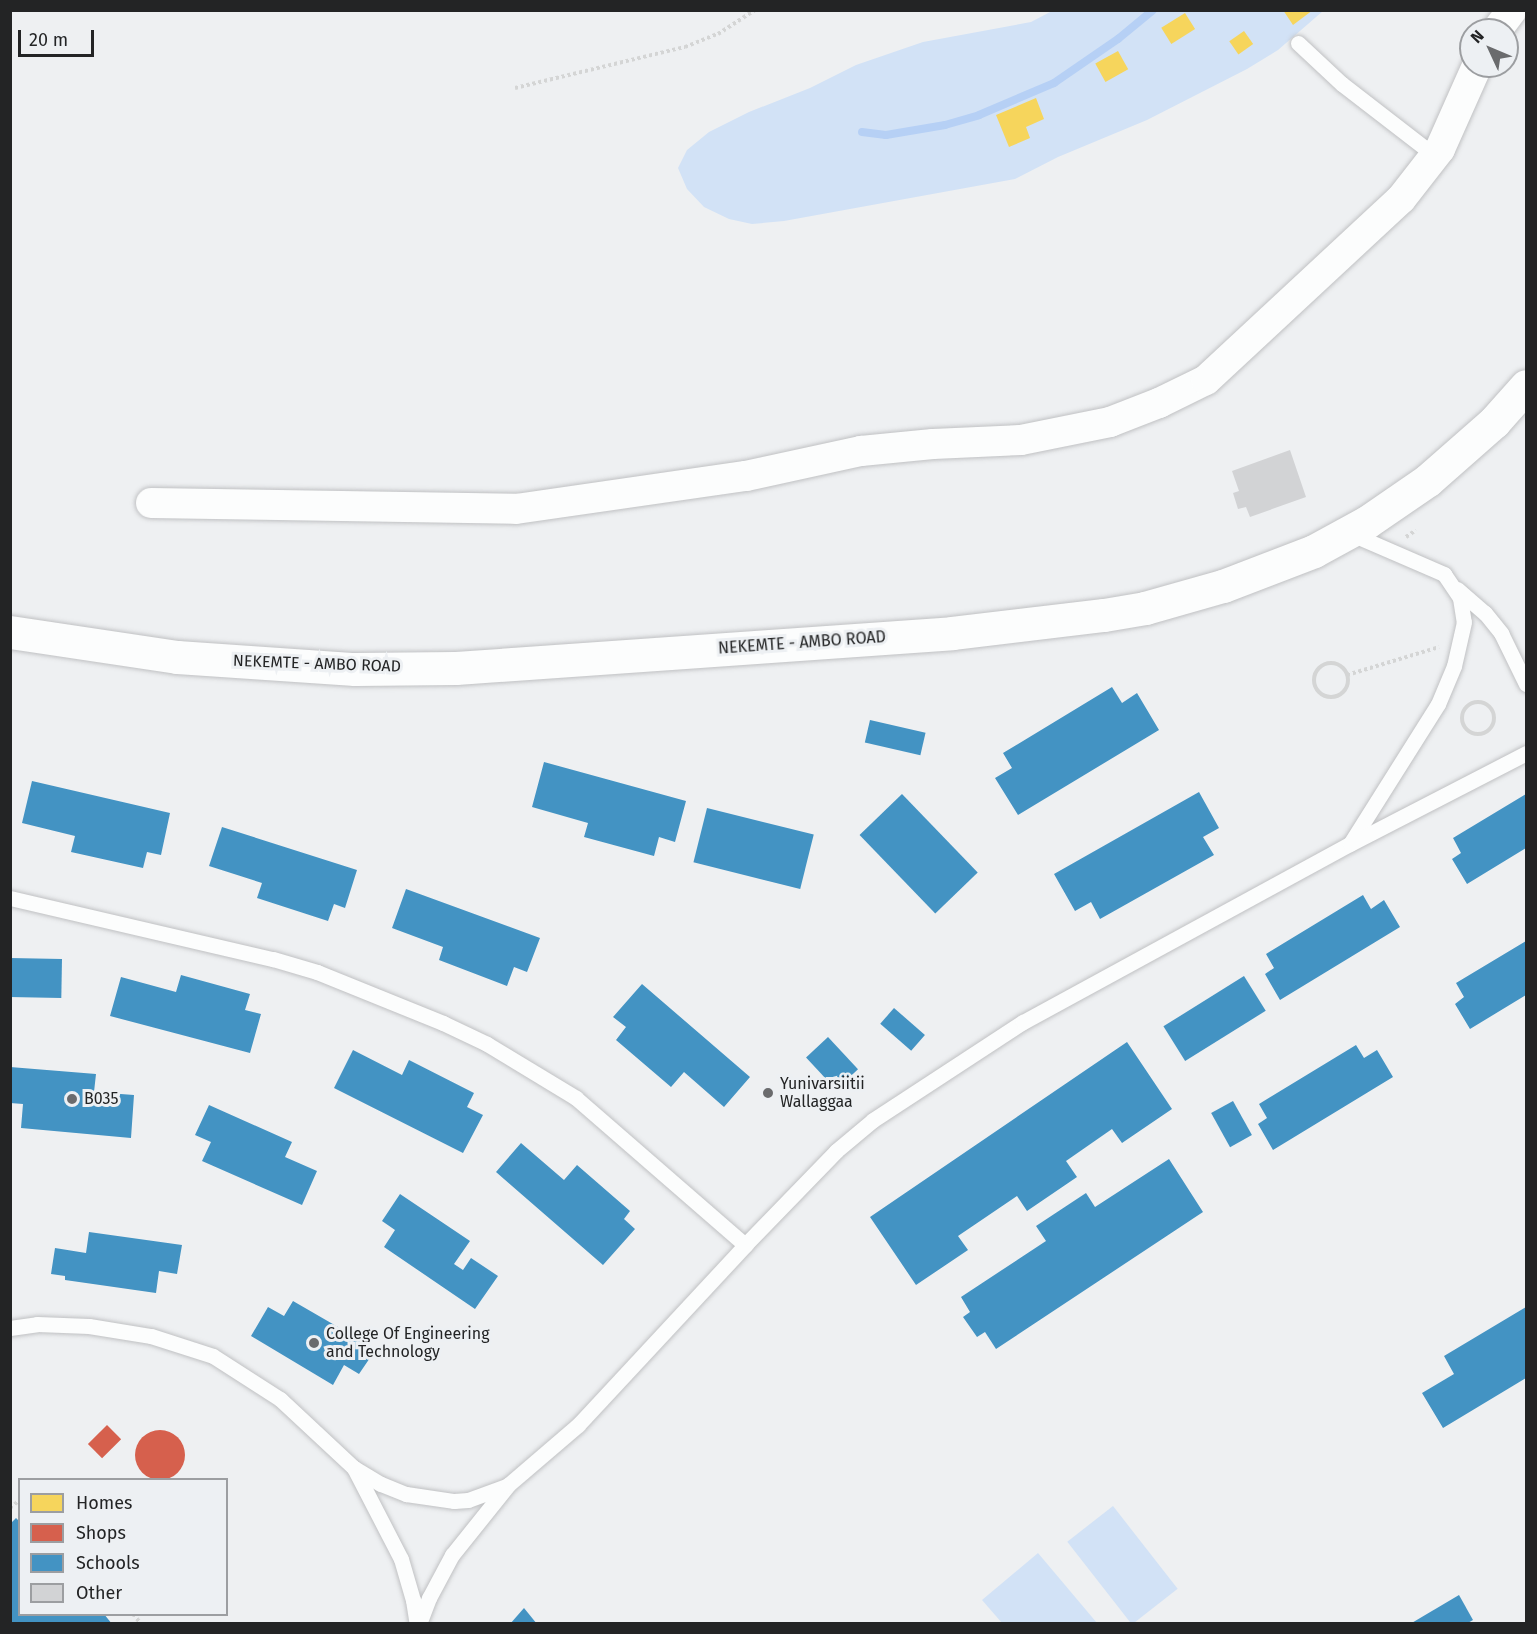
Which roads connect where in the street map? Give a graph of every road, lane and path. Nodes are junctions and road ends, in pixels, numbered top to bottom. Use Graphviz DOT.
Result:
graph roads {
  1 [pos="755,10"];
  2 [pos="1298,43"];
  3 [pos="1471,78"];
  4 [pos="515,88"];
  5 [pos="1435,156"];
  6 [pos="1527,386"];
  7 [pos="151,503"];
  8 [pos="1347,532"];
  9 [pos="1455,588"];
  10 [pos="10,632"];
  11 [pos="1460,641"];
  12 [pos="1347,675"];
  13 [pos="1527,684"];
  14 [pos="1494,719"];
  15 [pos="1527,753"];
  16 [pos="1350,844"];
  17 [pos="10,898"];
  18 [pos="745,1245"];
  19 [pos="10,1328"];
  20 [pos="354,1468"];
  21 [pos="508,1485"];
  22 [pos="418,1623"];
  1 -- 4 [label="path"];
  2 -- 5 [label="lane"];
  3 -- 5 [label="street"];
  5 -- 7 [label="street"];
  6 -- 8 [label="highway, NEKEMTE - AMBO ROAD"];
  8 -- 9 [label="lane"];
  8 -- 10 [label="highway, NEKEMTE - AMBO ROAD"];
  9 -- 11 [label="lane"];
  9 -- 13 [label="lane"];
  11 -- 12 [label="path"];
  11 -- 16 [label="lane"];
  12 -- 12 [label="path"];
  14 -- 14 [label="path"];
  15 -- 16 [label="lane"];
  16 -- 18 [label="lane"];
  17 -- 18 [label="lane"];
  18 -- 21 [label="lane"];
  19 -- 20 [label="lane"];
  20 -- 21 [label="lane"];
  20 -- 22 [label="lane"];
  21 -- 22 [label="lane"];
}
